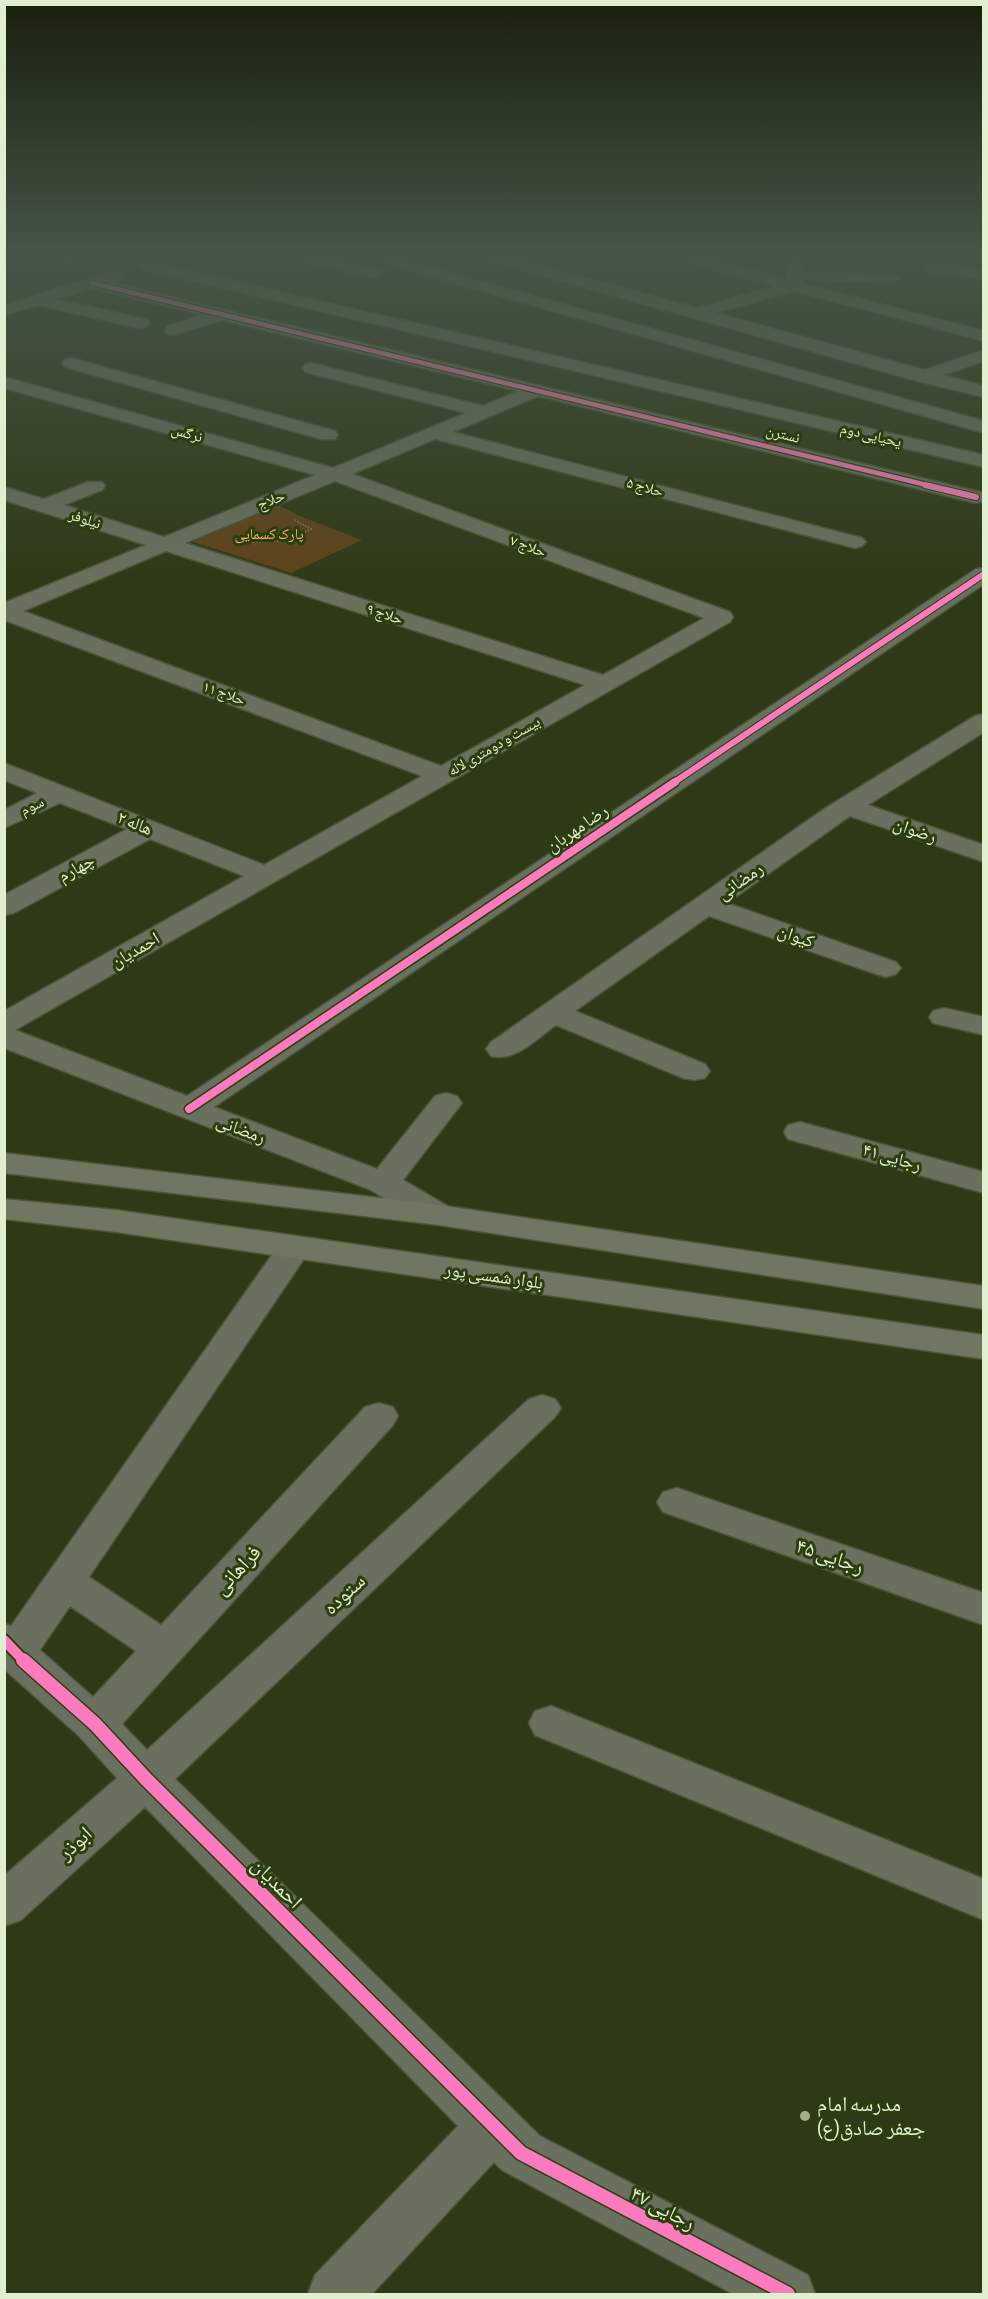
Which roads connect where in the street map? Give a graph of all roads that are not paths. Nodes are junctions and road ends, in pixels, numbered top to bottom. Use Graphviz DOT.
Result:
graph roads {
  1 [pos="421,362"];
  2 [pos="542,362"];
  3 [pos="558,362"];
  4 [pos="747,362"];
  5 [pos="876,362"];
  6 [pos="964,362"];
  7 [pos="71,363"];
  8 [pos="311,368"];
  9 [pos="926,376"];
  10 [pos="494,380"];
  11 [pos="4,382"];
  12 [pos="537,390"];
  13 [pos="984,392"];
  14 [pos="179,393"];
  15 [pos="871,397"];
  16 [pos="485,412"];
  17 [pos="122,415"];
  18 [pos="92,426"];
  19 [pos="984,428"];
  20 [pos="435,433"];
  21 [pos="328,435"];
  22 [pos="984,461"];
  23 [pos="334,474"];
  24 [pos="94,486"];
  25 [pos="4,493"];
  26 [pos="976,497"];
  27 [pos="45,506"];
  28 [pos="855,542"];
  29 [pos="165,544"];
  30 [pos="984,574"];
  31 [pos="4,611"];
  32 [pos="722,617"];
  33 [pos="605,683"];
  34 [pos="976,732"];
  35 [pos="4,771"];
  36 [pos="443,775"];
  37 [pos="59,793"];
  38 [pos="847,806"];
  39 [pos="4,820"];
  40 [pos="148,829"];
  41 [pos="984,854"];
  42 [pos="265,875"];
  43 [pos="706,905"];
  44 [pos="4,907"];
  45 [pos="886,968"];
  46 [pos="553,1013"];
  47 [pos="944,1017"];
  48 [pos="4,1024"];
  49 [pos="984,1026"];
  50 [pos="4,1037"];
  51 [pos="502,1049"];
  52 [pos="694,1071"];
  53 [pos="446,1103"];
  54 [pos="189,1108"];
  55 [pos="800,1132"];
  56 [pos="4,1163"];
  57 [pos="383,1183"];
  58 [pos="984,1183"];
  59 [pos="4,1209"];
  60 [pos="440,1215"];
  61 [pos="295,1247"];
  62 [pos="984,1298"];
  63 [pos="984,1347"];
  64 [pos="542,1408"];
  65 [pos="379,1416"];
  66 [pos="677,1502"];
  67 [pos="64,1581"];
  68 [pos="984,1609"];
  69 [pos="10,1647"];
  70 [pos="165,1649"];
  71 [pos="551,1723"];
  72 [pos="95,1724"];
  73 [pos="146,1779"];
  74 [pos="984,1900"];
  75 [pos="4,1906"];
  76 [pos="507,2139"];
  77 [pos="335,2295"];
  78 [pos="789,2295"];
  1 -- 10 [label="street, نسترن"];
  2 -- 10 [label="street"];
  3 -- 22 [label="street, یحیایی دوم"];
  4 -- 15 [label="street"];
  5 -- 9 [label="street"];
  6 -- 9 [label="street"];
  7 -- 14 [label="street"];
  8 -- 16 [label="street"];
  9 -- 13 [label="street"];
  9 -- 15 [label="street"];
  10 -- 12 [label="street, نسترن"];
  11 -- 17 [label="street, نرگس"];
  12 -- 16 [label="street, حلاج"];
  12 -- 26 [label="street, نسترن"];
  14 -- 17 [label="street"];
  14 -- 21 [label="street"];
  15 -- 19 [label="street"];
  16 -- 20 [label="street, حلاج"];
  17 -- 18 [label="street"];
  17 -- 23 [label="street, نرگس"];
  20 -- 23 [label="street, حلاج"];
  20 -- 28 [label="street, حلاج ۵"];
  23 -- 29 [label="street, حلاج"];
  23 -- 32 [label="street, حلاج ۷"];
  24 -- 27 [label="street"];
  25 -- 27 [label="street, نیلوفر"];
  27 -- 29 [label="street, نیلوفر"];
  29 -- 31 [label="street, حلاج"];
  29 -- 33 [label="street, حلاج ۹"];
  30 -- 54 [label="street, رضا مهربان"];
  31 -- 36 [label="street, حلاج ۱۱"];
  32 -- 33 [label="street, بیست و دومتری لاله"];
  33 -- 36 [label="street, بیست و دومتری لاله"];
  34 -- 38 [label="street, رمضانی"];
  35 -- 37 [label="street, هاله ۲"];
  36 -- 42 [label="street, بیست و دومتری لاله"];
  37 -- 39 [label="street, سوم"];
  37 -- 40 [label="street, هاله ۲"];
  38 -- 41 [label="street, رضوان"];
  38 -- 43 [label="street, رمضانی"];
  40 -- 42 [label="street, هاله ۲"];
  40 -- 44 [label="street, چهارم"];
  42 -- 48 [label="street, احمدیان"];
  43 -- 45 [label="street, کیوان"];
  43 -- 46 [label="street, رمضانی"];
  46 -- 51 [label="street, رمضانی"];
  46 -- 52 [label="street"];
  47 -- 49 [label="street"];
  50 -- 54 [label="street, رمضانی"];
  53 -- 57 [label="street"];
  54 -- 57 [label="street, رمضانی"];
  55 -- 58 [label="street, رجایی ۴۱"];
  56 -- 60 [label="main road"];
  57 -- 60 [label="street, رمضانی"];
  59 -- 61 [label="main road, بلوار شمسی پور"];
  60 -- 62 [label="main road"];
  61 -- 63 [label="main road, بلوار شمسی پور"];
  61 -- 67 [label="street"];
  64 -- 73 [label="street, ستوده"];
  65 -- 70 [label="street, فراهانی"];
  66 -- 68 [label="street, رجایی ۴۵"];
  67 -- 69 [label="street"];
  67 -- 70 [label="street"];
  69 -- 72 [label="street, احمدیان"];
  70 -- 72 [label="street, فراهانی"];
  71 -- 74 [label="street"];
  72 -- 73 [label="street, احمدیان"];
  73 -- 75 [label="street, ابوذر"];
  73 -- 76 [label="street, احمدیان"];
  76 -- 77 [label="street"];
  76 -- 78 [label="street, رجایی ۴۷"];
}
